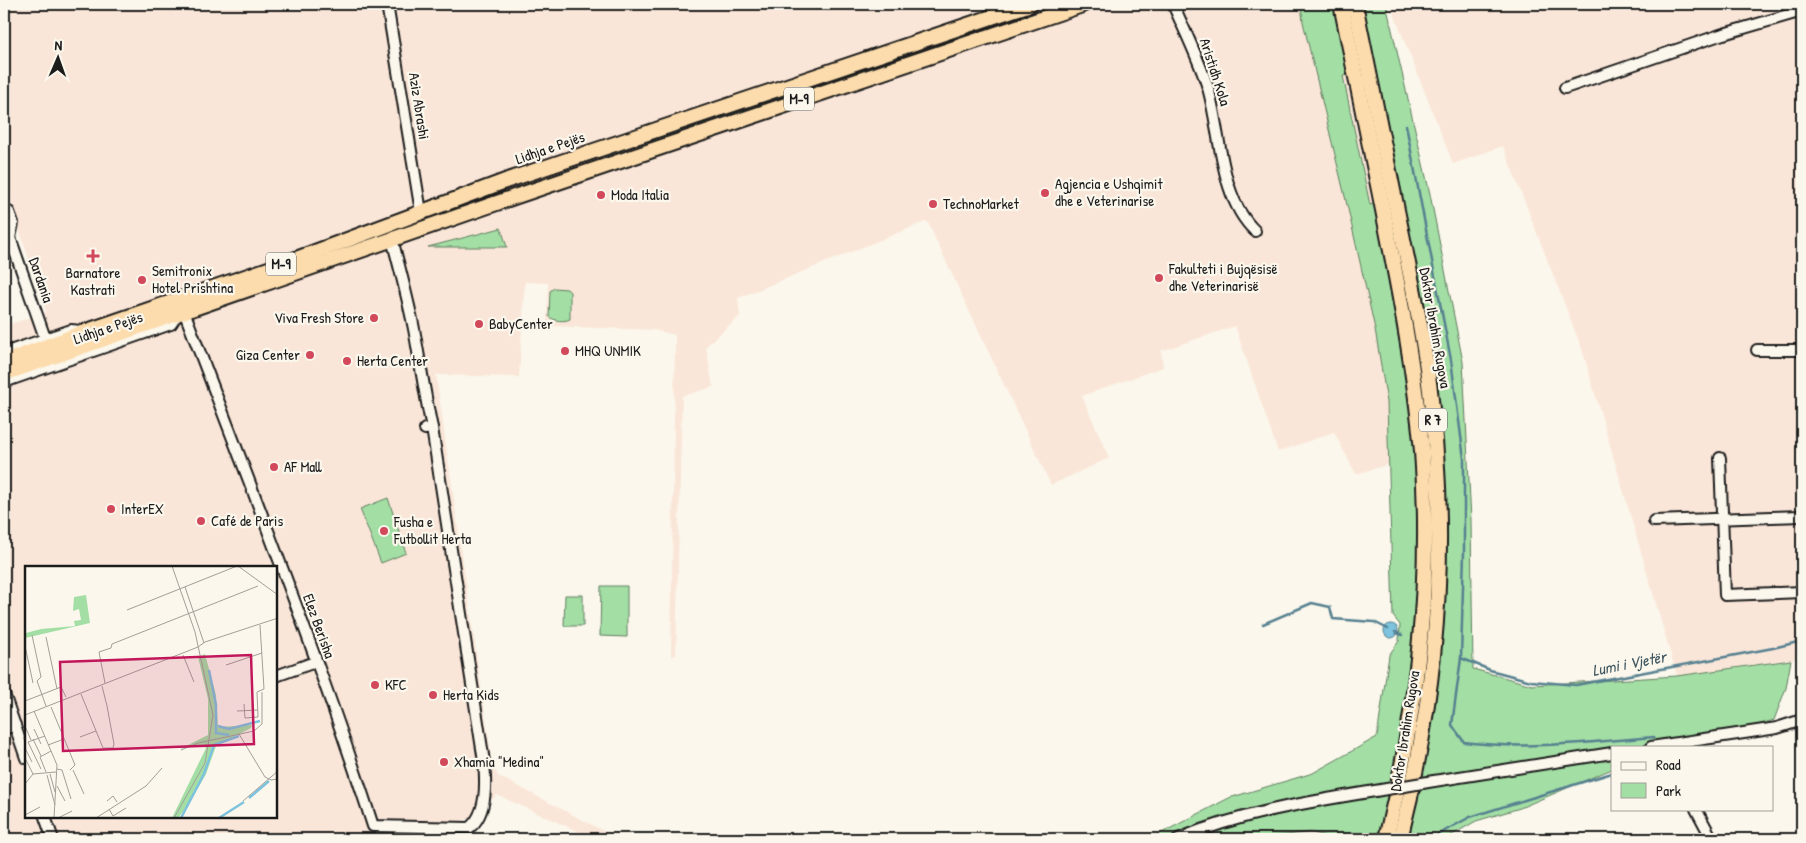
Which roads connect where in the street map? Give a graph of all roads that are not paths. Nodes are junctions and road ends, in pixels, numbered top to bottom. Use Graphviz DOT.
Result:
graph roads {
  1 [pos="387,4"];
  2 [pos="1030,4"];
  3 [pos="1085,4"];
  4 [pos="1173,4"];
  5 [pos="1341,4"];
  6 [pos="1355,4"];
  7 [pos="1802,11"];
  8 [pos="1565,88"];
  9 [pos="9,212"];
  10 [pos="421,212"];
  11 [pos="1255,231"];
  12 [pos="7,237"];
  13 [pos="392,239"];
  14 [pos="181,312"];
  15 [pos="51,343"];
  16 [pos="1758,350"];
  17 [pos="1802,350"];
  18 [pos="4,353"];
  19 [pos="4,362"];
  20 [pos="4,374"];
  21 [pos="4,382"];
  22 [pos="1720,458"];
  23 [pos="1802,516"];
  24 [pos="1722,518"];
  25 [pos="1654,521"];
  26 [pos="1802,592"];
  27 [pos="316,662"];
  28 [pos="278,675"];
  29 [pos="4,694"];
  30 [pos="1802,720"];
  31 [pos="15,724"];
  32 [pos="4,729"];
  33 [pos="1670,745"];
  34 [pos="1611,753"];
  35 [pos="25,755"];
  36 [pos="1697,810"];
  37 [pos="45,818"];
  38 [pos="53,839"];
  39 [pos="1178,839"];
  40 [pos="1386,839"];
  41 [pos="1400,839"];
  42 [pos="1712,839"];
  1 -- 10 [label="street, Aziz Abrashi"];
  2 -- 10 [label="highway, Lidhja e Pejës / M-9"];
  3 -- 13 [label="highway, Lidhja e Pejës / M-9"];
  4 -- 11 [label="street, Aristidh Kola"];
  5 -- 40 [label="highway, Doktor Ibrahim Rugova / R 7"];
  6 -- 41 [label="highway, Doktor Ibrahim Rugova / R 7"];
  7 -- 8 [label="street"];
  9 -- 12 [label="street, Dardania"];
  10 -- 15 [label="highway, Lidhja e Pejës / M-9"];
  12 -- 15 [label="street, Dardania"];
  13 -- 14 [label="highway, Lidhja e Pejës / M-9"];
  13 -- 27 [label="street, Elez Berisha"];
  14 -- 15 [label="highway, Lidhja e Pejës / M-9"];
  14 -- 21 [label="street, Lidhja e Pejës"];
  14 -- 27 [label="street, Elez Berisha"];
  15 -- 18 [label="street"];
  15 -- 19 [label="highway, M-9"];
  15 -- 20 [label="highway, M-9"];
  16 -- 17 [label="street"];
  22 -- 24 [label="street"];
  23 -- 24 [label="street"];
  24 -- 25 [label="street"];
  24 -- 26 [label="street"];
  27 -- 28 [label="street"];
  29 -- 31 [label="street"];
  30 -- 33 [label="street"];
  31 -- 32 [label="street"];
  31 -- 35 [label="street"];
  34 -- 39 [label="street, bridge"];
  36 -- 42 [label="street"];
  37 -- 38 [label="street"];
}
